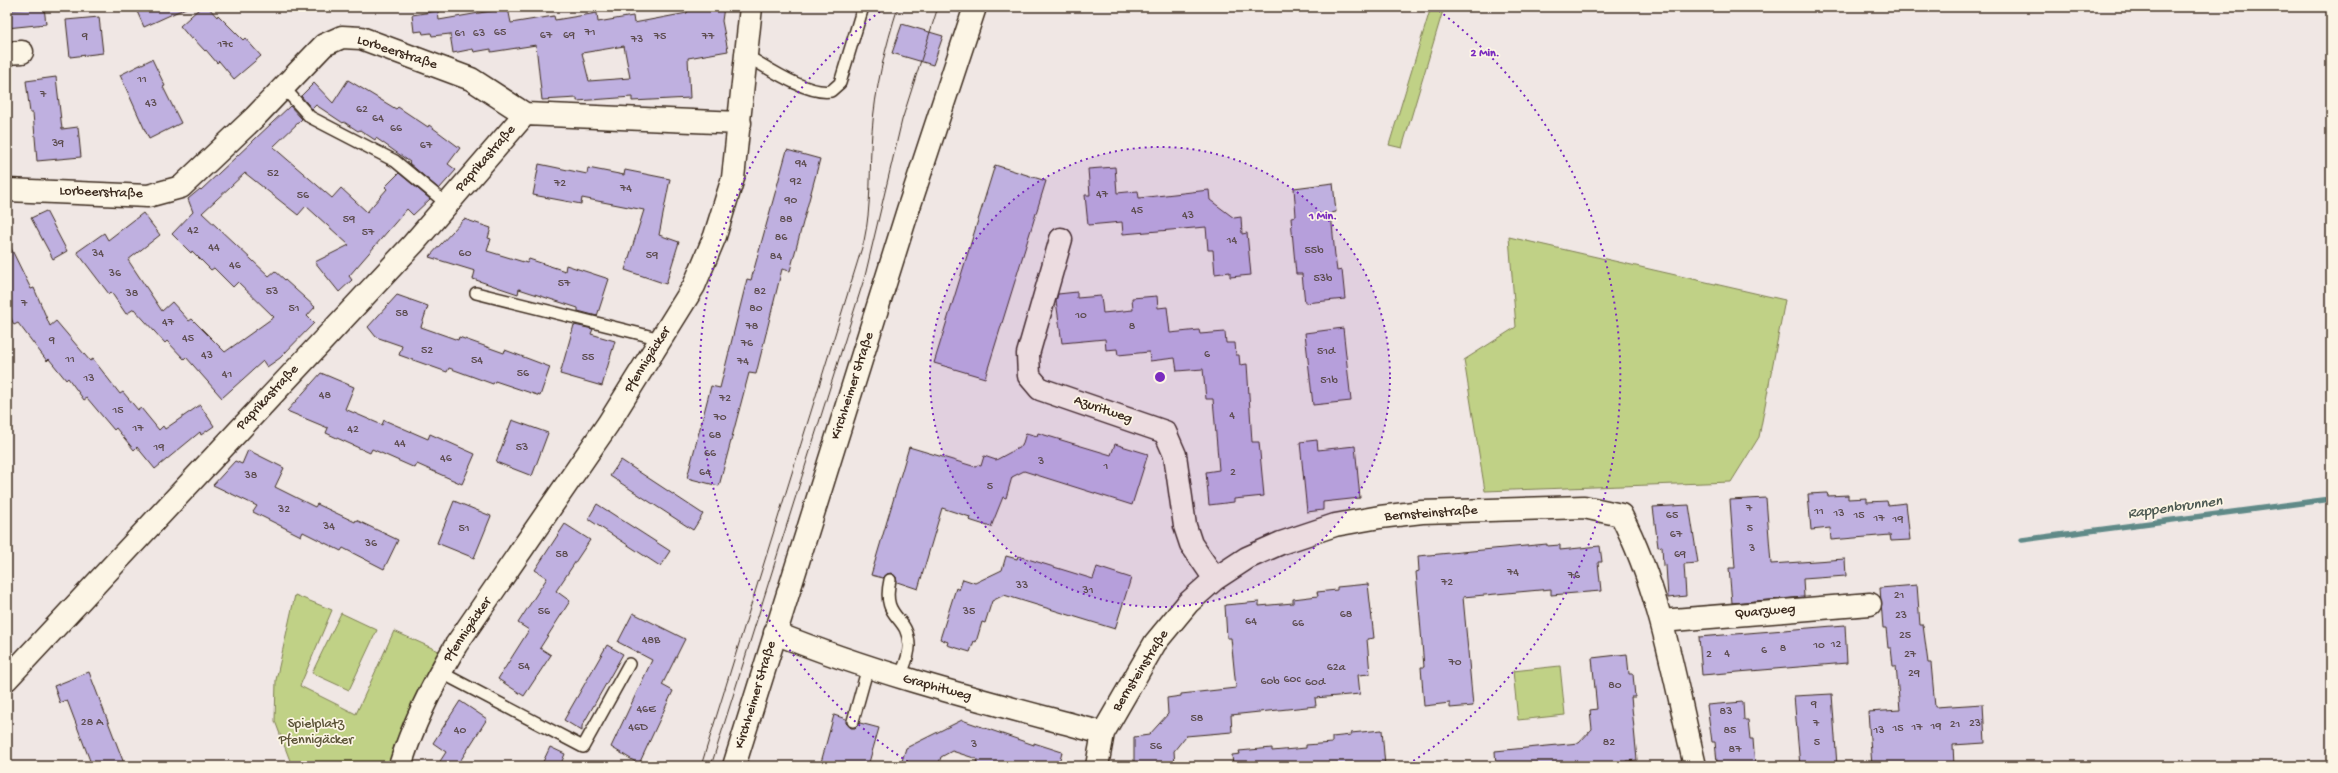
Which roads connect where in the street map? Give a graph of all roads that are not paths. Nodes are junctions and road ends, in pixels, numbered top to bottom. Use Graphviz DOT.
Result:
graph roads {
  1 [pos="751,7"];
  2 [pos="863,7"];
  3 [pos="975,7"];
  4 [pos="746,56"];
  5 [pos="284,88"];
  6 [pos="525,114"];
  7 [pos="740,123"];
  8 [pos="7,190"];
  9 [pos="448,204"];
  10 [pos="1061,240"];
  11 [pos="476,293"];
  12 [pos="661,339"];
  13 [pos="1215,579"];
  14 [pos="890,580"];
  15 [pos="1870,604"];
  16 [pos="1661,621"];
  17 [pos="775,633"];
  18 [pos="629,664"];
  19 [pos="868,667"];
  20 [pos="440,672"];
  21 [pos="900,678"];
  22 [pos="7,679"];
  23 [pos="853,721"];
  24 [pos="1103,733"];
  25 [pos="400,766"];
  26 [pos="734,766"];
  27 [pos="1097,766"];
  28 [pos="1695,766"];
  1 -- 4 [label="street, Pfennigäcker"];
  2 -- 4 [label="lane"];
  3 -- 17 [label="street, Kirchheimer Straße"];
  4 -- 7 [label="street, Pfennigäcker"];
  5 -- 6 [label="street, Lorbeerstraße"];
  5 -- 8 [label="street, Lorbeerstraße"];
  5 -- 9 [label="lane"];
  6 -- 7 [label="street"];
  6 -- 9 [label="street, Paprikastraße"];
  7 -- 12 [label="street, Pfennigäcker"];
  9 -- 22 [label="street, Paprikastraße"];
  10 -- 13 [label="street, Azuritweg"];
  11 -- 12 [label="lane"];
  12 -- 20 [label="street, Pfennigäcker"];
  13 -- 16 [label="street, Bernsteinstraße"];
  13 -- 24 [label="street, Bernsteinstraße"];
  14 -- 21 [label="lane"];
  15 -- 16 [label="street, Quarzweg"];
  16 -- 28 [label="street, Bernsteinstraße"];
  17 -- 19 [label="street, Graphitweg"];
  17 -- 26 [label="street, Kirchheimer Straße"];
  18 -- 20 [label="lane, Pfennigäcker"];
  19 -- 21 [label="street, Graphitweg"];
  19 -- 23 [label="lane"];
  20 -- 25 [label="street, Pfennigäcker"];
  21 -- 24 [label="street, Graphitweg"];
  24 -- 27 [label="street, Bernsteinstraße"];
}
